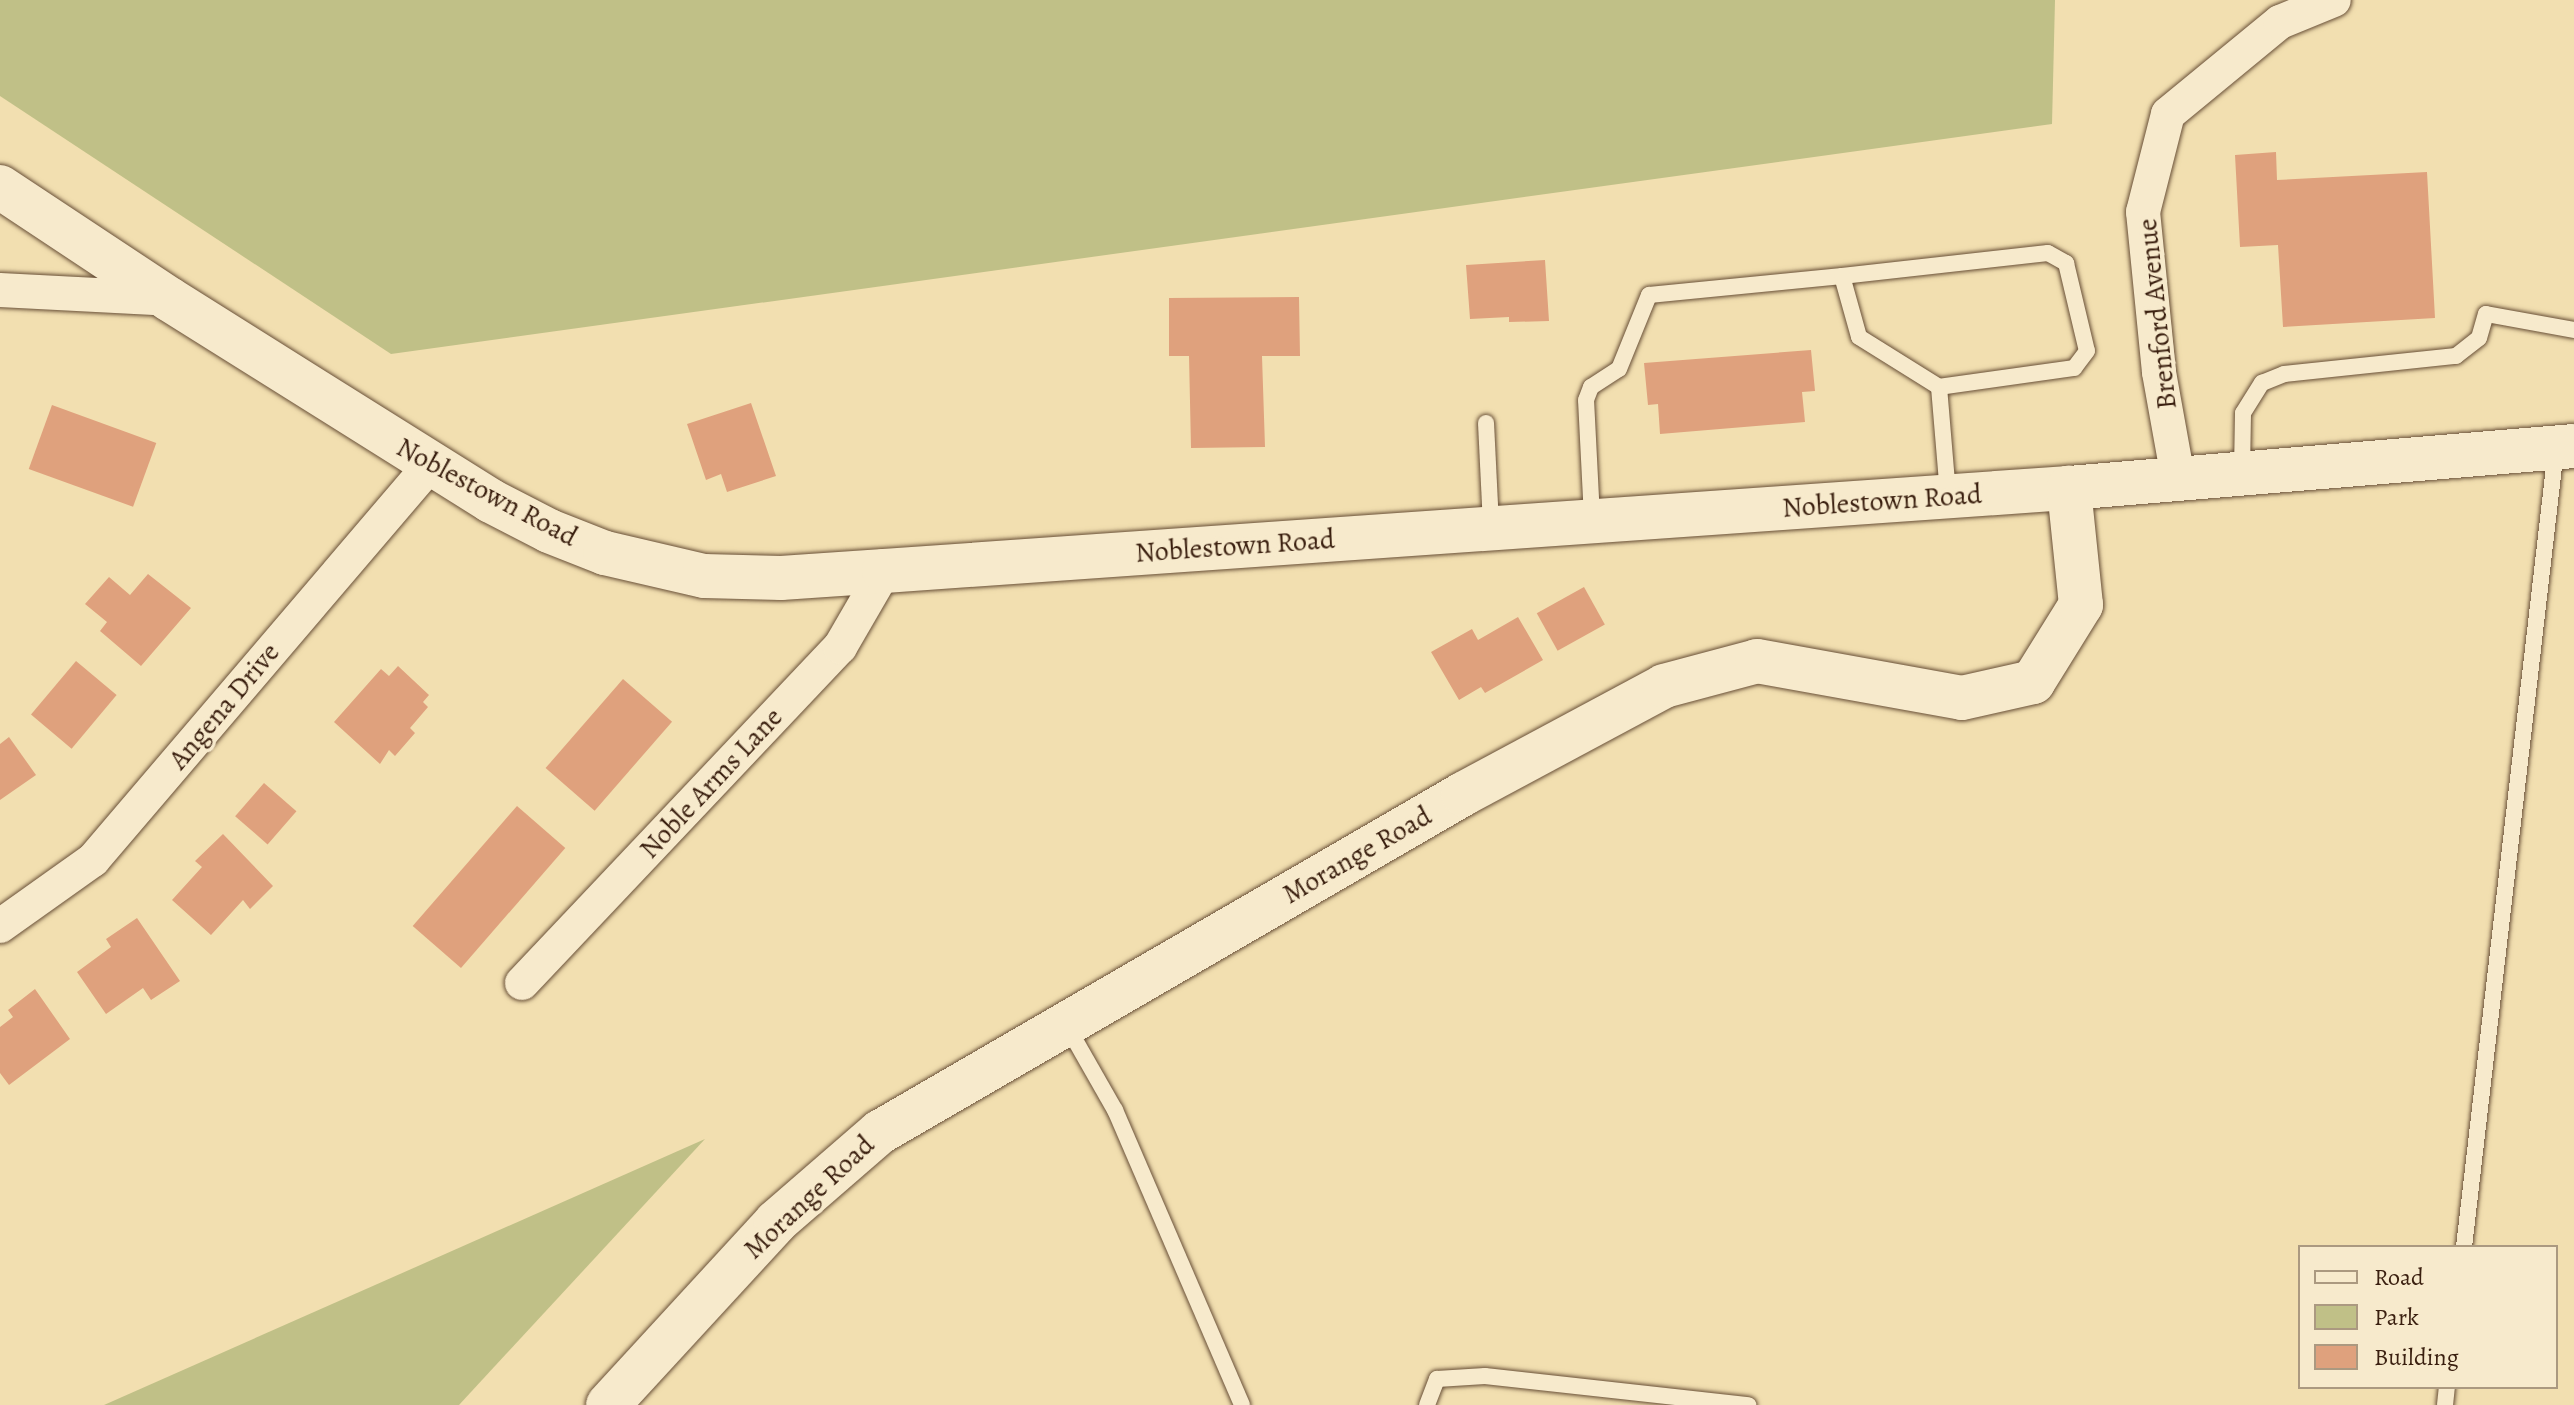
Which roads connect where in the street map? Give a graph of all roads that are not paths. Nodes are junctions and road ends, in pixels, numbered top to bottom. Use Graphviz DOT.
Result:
graph roads {
  1 [pos="2334,0"];
  2 [pos="0,187"];
  3 [pos="1842,276"];
  4 [pos="0,290"];
  5 [pos="169,299"];
  6 [pos="2574,330"];
  7 [pos="1939,387"];
  8 [pos="1486,423"];
  9 [pos="2565,447"];
  10 [pos="430,465"];
  11 [pos="2242,473"];
  12 [pos="2178,478"];
  13 [pos="2069,488"];
  14 [pos="1948,496"];
  15 [pos="1592,521"];
  16 [pos="1491,528"];
  17 [pos="884,571"];
  18 [pos="0,926"];
  19 [pos="522,983"];
  20 [pos="1066,1024"];
  21 [pos="2464,1245"];
  22 [pos="608,1405"];
  23 [pos="1242,1405"];
  24 [pos="1427,1405"];
  25 [pos="1748,1405"];
  1 -- 12 [label="street, Brenford Avenue"];
  2 -- 5 [label="main road, Noblestown Road"];
  3 -- 7 [label="lane"];
  3 -- 7 [label="lane"];
  3 -- 15 [label="lane"];
  4 -- 5 [label="street"];
  5 -- 10 [label="main road, Noblestown Road"];
  6 -- 11 [label="lane"];
  7 -- 14 [label="lane"];
  8 -- 16 [label="lane"];
  9 -- 11 [label="main road, Noblestown Road"];
  9 -- 21 [label="lane"];
  10 -- 17 [label="main road, Noblestown Road"];
  10 -- 18 [label="street, Angena Drive"];
  11 -- 12 [label="main road, Noblestown Road"];
  12 -- 13 [label="main road, Noblestown Road"];
  13 -- 14 [label="main road, Noblestown Road"];
  13 -- 20 [label="main road, Morange Road"];
  14 -- 15 [label="main road, Noblestown Road"];
  15 -- 16 [label="main road, Noblestown Road"];
  16 -- 17 [label="main road, Noblestown Road"];
  17 -- 19 [label="street, Noble Arms Lane"];
  20 -- 22 [label="main road, Morange Road"];
  20 -- 23 [label="lane"];
  24 -- 25 [label="lane"];
}
